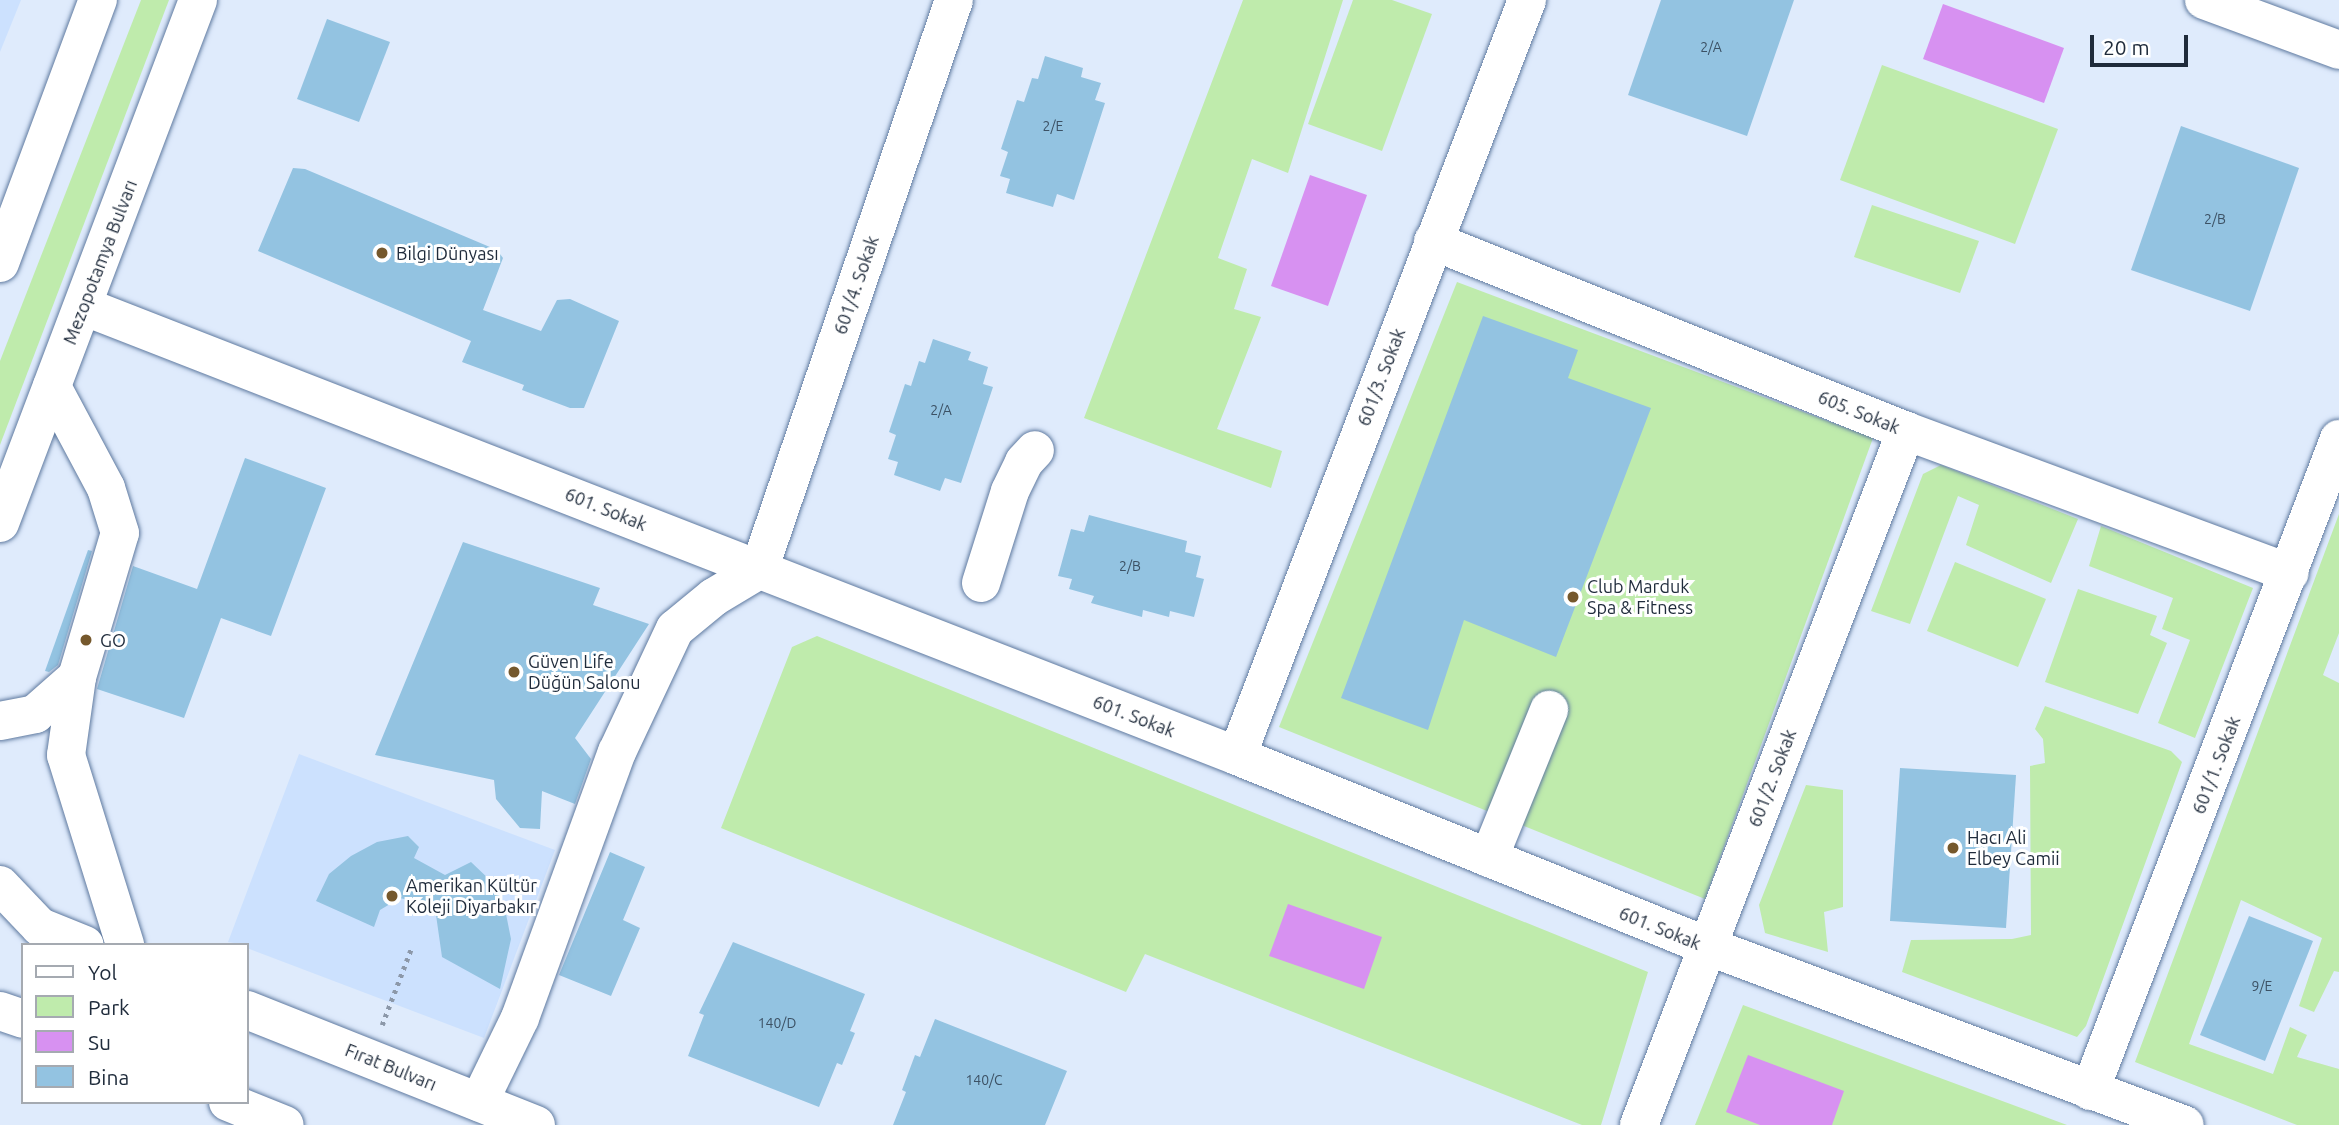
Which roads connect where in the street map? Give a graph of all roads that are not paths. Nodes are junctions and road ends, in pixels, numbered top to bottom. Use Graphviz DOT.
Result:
graph roads {
  1 [pos="98,0"];
  2 [pos="198,0"];
  3 [pos="954,0"];
  4 [pos="1527,0"];
  5 [pos="2204,0"];
  6 [pos="2339,50"];
  7 [pos="1433,241"];
  8 [pos="0,263"];
  9 [pos="83,306"];
  10 [pos="52,387"];
  11 [pos="1906,431"];
  12 [pos="2339,439"];
  13 [pos="1035,450"];
  14 [pos="0,523"];
  15 [pos="759,570"];
  16 [pos="2290,573"];
  17 [pos="981,583"];
  18 [pos="77,677"];
  19 [pos="1549,710"];
  20 [pos="0,720"];
  21 [pos="1237,756"];
  22 [pos="1489,858"];
  23 [pos="0,885"];
  24 [pos="80,943"];
  25 [pos="124,943"];
  26 [pos="1707,946"];
  27 [pos="248,1010"];
  28 [pos="0,1012"];
  29 [pos="21,1018"];
  30 [pos="2090,1091"];
  31 [pos="479,1102"];
  32 [pos="233,1104"];
  33 [pos="285,1125"];
  34 [pos="536,1125"];
  35 [pos="1639,1125"];
  36 [pos="2185,1125"];
  1 -- 8 [label="street"];
  2 -- 9 [label="street, Mezopotamya Bulvarı"];
  3 -- 15 [label="street, 601/4. Sokak"];
  4 -- 7 [label="street, 601/3. Sokak"];
  5 -- 6 [label="street"];
  7 -- 11 [label="street, 605. Sokak"];
  7 -- 21 [label="street, 601/3. Sokak"];
  9 -- 10 [label="street, Mezopotamya Bulvarı"];
  9 -- 15 [label="street, 601. Sokak"];
  10 -- 14 [label="street, Mezopotamya Bulvarı"];
  10 -- 18 [label="street"];
  11 -- 16 [label="street, 605. Sokak"];
  11 -- 26 [label="street, 601/2. Sokak"];
  12 -- 16 [label="street, 601/1. Sokak"];
  13 -- 17 [label="street"];
  15 -- 21 [label="street, 601. Sokak"];
  15 -- 31 [label="street"];
  16 -- 30 [label="street, 601/1. Sokak"];
  18 -- 20 [label="street"];
  18 -- 25 [label="street"];
  19 -- 22 [label="street"];
  21 -- 22 [label="street, 601. Sokak"];
  22 -- 26 [label="street, 601. Sokak"];
  23 -- 24 [label="street"];
  26 -- 30 [label="street, 601. Sokak"];
  26 -- 35 [label="street, 601/2. Sokak"];
  27 -- 31 [label="street, Fırat Bulvarı"];
  28 -- 29 [label="street"];
  30 -- 36 [label="street, 601. Sokak"];
  31 -- 34 [label="street, Fırat Bulvarı"];
  32 -- 33 [label="street"];
}
